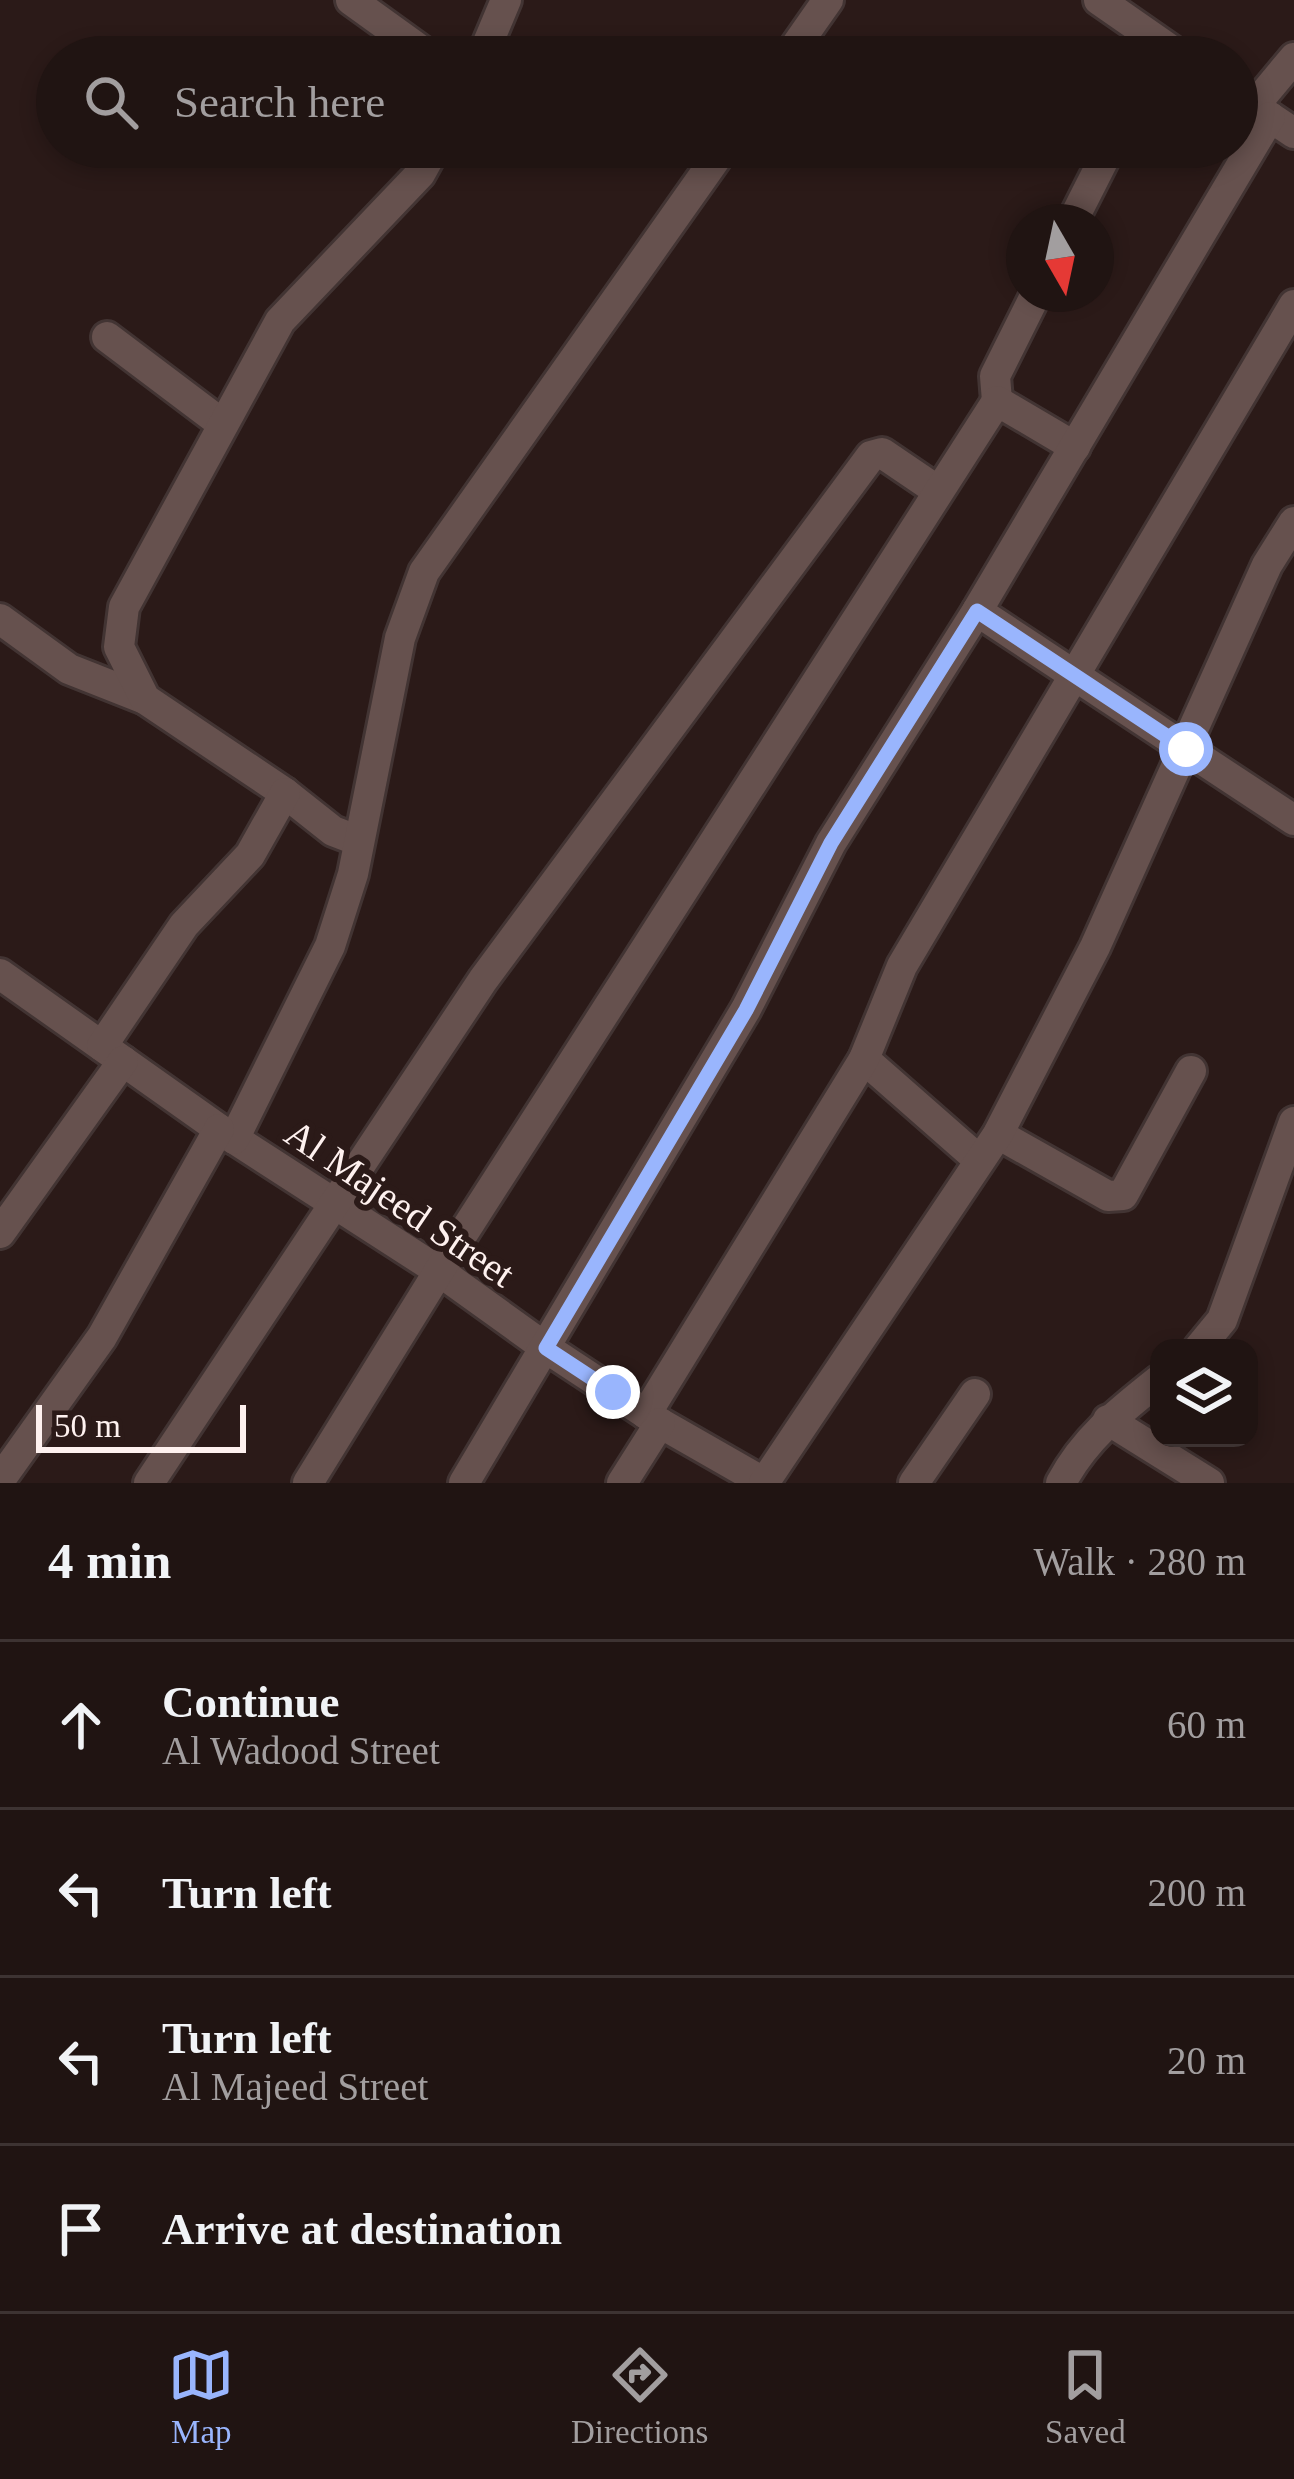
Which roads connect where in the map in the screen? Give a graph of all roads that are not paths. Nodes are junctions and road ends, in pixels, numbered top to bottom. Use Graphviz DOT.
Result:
graph roads {
  1 [pos="351,0"];
  2 [pos="506,0"];
  3 [pos="828,0"];
  4 [pos="1111,4"];
  5 [pos="401,36"];
  6 [pos="491,36"];
  7 [pos="803,36"];
  8 [pos="1147,36"];
  9 [pos="1294,58"];
  10 [pos="1264,113"];
  11 [pos="423,168"];
  12 [pos="709,168"];
  13 [pos="1099,168"];
  14 [pos="1233,168"];
  15 [pos="1081,204"];
  16 [pos="1294,304"];
  17 [pos="1027,312"];
  18 [pos="107,337"];
  19 [pos="997,401"];
  20 [pos="221,423"];
  21 [pos="1075,447"];
  22 [pos="938,491"];
  23 [pos="1294,522"];
  24 [pos="977,611"];
  25 [pos="0,620"];
  26 [pos="1076,676"];
  27 [pos="145,699"];
  28 [pos="1186,749"];
  29 [pos="285,793"];
  30 [pos="1294,820"];
  31 [pos="359,842"];
  32 [pos="0,974"];
  33 [pos="112,1054"];
  34 [pos="864,1059"];
  35 [pos="1191,1071"];
  36 [pos="1294,1122"];
  37 [pos="227,1134"];
  38 [pos="998,1134"];
  39 [pos="979,1160"];
  40 [pos="331,1205"];
  41 [pos="0,1233"];
  42 [pos="439,1271"];
  43 [pos="1206,1339"];
  44 [pos="546,1348"];
  45 [pos="1150,1387"];
  46 [pos="975,1394"];
  47 [pos="653,1419"];
  48 [pos="1108,1420"];
  49 [pos="0,1480"];
  50 [pos="149,1483"];
  51 [pos="308,1483"];
  52 [pos="464,1483"];
  53 [pos="622,1483"];
  54 [pos="764,1483"];
  55 [pos="914,1483"];
  56 [pos="1061,1483"];
  57 [pos="1209,1483"];
  1 -- 5 [label="street"];
  2 -- 6 [label="street"];
  3 -- 7 [label="street"];
  4 -- 8 [label="street"];
  9 -- 10 [label="street"];
  11 -- 20 [label="street"];
  12 -- 31 [label="street"];
  13 -- 15 [label="street"];
  14 -- 21 [label="street"];
  16 -- 26 [label="street"];
  17 -- 19 [label="street"];
  18 -- 20 [label="street"];
  19 -- 21 [label="street"];
  19 -- 22 [label="street"];
  20 -- 27 [label="street"];
  21 -- 24 [label="street"];
  22 -- 40 [label="street"];
  22 -- 42 [label="street"];
  23 -- 28 [label="street"];
  24 -- 26 [label="street"];
  24 -- 44 [label="street"];
  25 -- 27 [label="street"];
  26 -- 28 [label="street"];
  26 -- 34 [label="street"];
  27 -- 29 [label="street"];
  28 -- 30 [label="street"];
  28 -- 38 [label="street"];
  29 -- 31 [label="street"];
  29 -- 33 [label="street"];
  31 -- 37 [label="street"];
  32 -- 33 [label="street, Al Majeed Street"];
  33 -- 37 [label="street, Al Majeed Street"];
  33 -- 41 [label="street"];
  34 -- 39 [label="street"];
  34 -- 47 [label="street"];
  35 -- 38 [label="street"];
  36 -- 43 [label="street"];
  37 -- 40 [label="street, Al Majeed Street"];
  37 -- 49 [label="street"];
  38 -- 39 [label="street"];
  39 -- 54 [label="street"];
  40 -- 42 [label="street, Al Majeed Street"];
  40 -- 50 [label="street"];
  42 -- 44 [label="street, Al Majeed Street"];
  42 -- 51 [label="street"];
  44 -- 47 [label="street, Al Majeed Street"];
  44 -- 52 [label="street"];
  45 -- 48 [label="street"];
  46 -- 55 [label="street"];
  47 -- 53 [label="street"];
  47 -- 54 [label="street, Al Majeed Street"];
  48 -- 56 [label="street"];
  48 -- 57 [label="street"];
}
